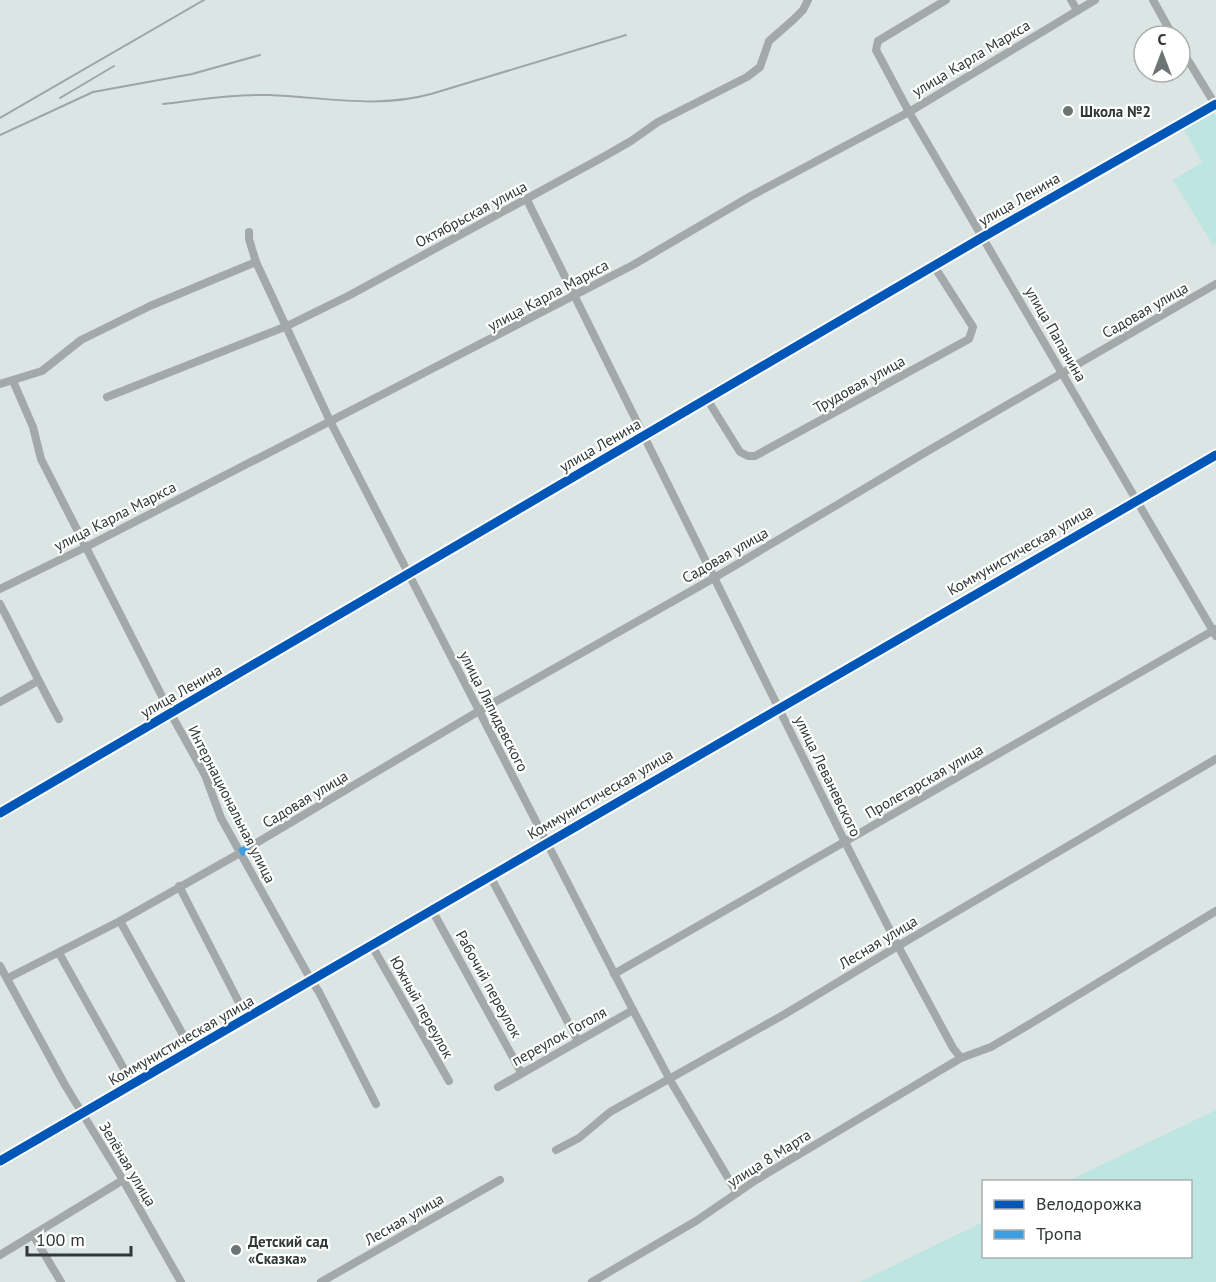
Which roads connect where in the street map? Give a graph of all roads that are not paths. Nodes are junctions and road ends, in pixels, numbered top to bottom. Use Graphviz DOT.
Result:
graph roads {
  1 [pos="808,0"];
  2 [pos="946,0"];
  3 [pos="1071,0"];
  4 [pos="1095,0"];
  5 [pos="1153,0"];
  6 [pos="1077,10"];
  7 [pos="1166,24"];
  8 [pos="1192,66"];
  9 [pos="1216,105"];
  10 [pos="909,112"];
  11 [pos="527,200"];
  12 [pos="249,232"];
  13 [pos="983,237"];
  14 [pos="256,262"];
  15 [pos="934,266"];
  16 [pos="1216,284"];
  17 [pos="573,296"];
  18 [pos="287,326"];
  19 [pos="1063,374"];
  20 [pos="13,381"];
  21 [pos="0,384"];
  22 [pos="107,397"];
  23 [pos="707,399"];
  24 [pos="330,422"];
  25 [pos="644,437"];
  26 [pos="1216,454"];
  27 [pos="1137,500"];
  28 [pos="87,547"];
  29 [pos="408,574"];
  30 [pos="714,578"];
  31 [pos="0,589"];
  32 [pos="0,604"];
  33 [pos="1215,632"];
  34 [pos="38,681"];
  35 [pos="0,702"];
  36 [pos="779,707"];
  37 [pos="479,711"];
  38 [pos="171,714"];
  39 [pos="59,719"];
  40 [pos="1216,759"];
  41 [pos="0,813"];
  42 [pos="845,842"];
  43 [pos="547,843"];
  44 [pos="248,848"];
  45 [pos="240,853"];
  46 [pos="490,876"];
  47 [pos="179,886"];
  48 [pos="432,910"];
  49 [pos="1216,911"];
  50 [pos="120,921"];
  51 [pos="372,945"];
  52 [pos="898,946"];
  53 [pos="59,953"];
  54 [pos="0,966"];
  55 [pos="614,974"];
  56 [pos="8,978"];
  57 [pos="311,980"];
  58 [pos="633,1010"];
  59 [pos="247,1018"];
  60 [pos="578,1041"];
  61 [pos="192,1051"];
  62 [pos="961,1058"];
  63 [pos="521,1072"];
  64 [pos="670,1080"];
  65 [pos="449,1081"];
  66 [pos="133,1085"];
  67 [pos="498,1087"];
  68 [pos="376,1104"];
  69 [pos="82,1115"];
  70 [pos="556,1150"];
  71 [pos="0,1161"];
  72 [pos="123,1180"];
  73 [pos="500,1180"];
  74 [pos="737,1192"];
  75 [pos="33,1235"];
  76 [pos="0,1255"];
  77 [pos="61,1282"];
  78 [pos="181,1282"];
  79 [pos="321,1282"];
  80 [pos="592,1282"];
  1 -- 11 [label="street, Октябрьская улица"];
  2 -- 10 [label="street, улица Папанина"];
  3 -- 6 [label="street"];
  4 -- 6 [label="street, улица Карла Маркса"];
  5 -- 7 [label="street"];
  6 -- 10 [label="street, улица Карла Маркса"];
  8 -- 9 [label="street"];
  9 -- 13 [label="street, улица Ленина"];
  10 -- 13 [label="street, улица Папанина"];
  10 -- 17 [label="street, улица Карла Маркса"];
  11 -- 17 [label="street, улица Леваневского"];
  11 -- 18 [label="street, Октябрьская улица"];
  12 -- 14 [label="street, улица Ляпидевского"];
  13 -- 15 [label="street, улица Ленина"];
  13 -- 19 [label="street, улица Папанина"];
  14 -- 18 [label="street, улица Ляпидевского"];
  14 -- 20 [label="street"];
  15 -- 23 [label="street, улица Ленина"];
  15 -- 23 [label="street, Трудовая улица"];
  16 -- 19 [label="street, Садовая улица"];
  17 -- 24 [label="street, улица Карла Маркса"];
  17 -- 25 [label="street, улица Леваневского"];
  18 -- 22 [label="street, Октябрьская улица"];
  18 -- 24 [label="street, улица Ляпидевского"];
  19 -- 27 [label="street, улица Папанина"];
  19 -- 30 [label="street, Садовая улица"];
  20 -- 21 [label="street"];
  20 -- 28 [label="street, Интернациональная улица"];
  23 -- 25 [label="street, улица Ленина"];
  24 -- 28 [label="street, улица Карла Маркса"];
  24 -- 29 [label="street, улица Ляпидевского"];
  25 -- 29 [label="street, улица Ленина"];
  25 -- 30 [label="street, улица Леваневского"];
  26 -- 27 [label="street, Коммунистическая улица"];
  27 -- 33 [label="street, улица Папанина"];
  27 -- 36 [label="street, Коммунистическая улица"];
  28 -- 31 [label="street, улица Карла Маркса"];
  28 -- 38 [label="street, Интернациональная улица"];
  29 -- 37 [label="street, улица Ляпидевского"];
  29 -- 38 [label="street, улица Ленина"];
  30 -- 36 [label="street, улица Леваневского"];
  30 -- 37 [label="street, Садовая улица"];
  32 -- 34 [label="street"];
  33 -- 42 [label="street, Пролетарская улица"];
  34 -- 35 [label="street"];
  34 -- 39 [label="street"];
  36 -- 42 [label="street, улица Леваневского"];
  36 -- 43 [label="street, Коммунистическая улица"];
  37 -- 43 [label="street, улица Ляпидевского"];
  37 -- 44 [label="street, Садовая улица"];
  38 -- 41 [label="street, улица Ленина"];
  38 -- 45 [label="street, Интернациональная улица"];
  40 -- 52 [label="street, Лесная улица"];
  42 -- 52 [label="street, улица Леваневского"];
  42 -- 55 [label="street, Пролетарская улица"];
  43 -- 46 [label="street, Коммунистическая улица"];
  43 -- 55 [label="street, улица Ляпидевского"];
  45 -- 47 [label="street"];
  45 -- 57 [label="street, Интернациональная улица"];
  46 -- 48 [label="street, Коммунистическая улица"];
  46 -- 60 [label="street"];
  47 -- 50 [label="street"];
  47 -- 59 [label="street"];
  48 -- 51 [label="street, Коммунистическая улица"];
  48 -- 63 [label="street, Рабочий переулок"];
  49 -- 62 [label="street"];
  50 -- 53 [label="street"];
  50 -- 61 [label="street"];
  51 -- 57 [label="street, Коммунистическая улица"];
  51 -- 65 [label="street, Южный переулок"];
  52 -- 62 [label="street, улица Леваневского"];
  52 -- 64 [label="street, Лесная улица"];
  53 -- 56 [label="street"];
  53 -- 66 [label="street"];
  54 -- 56 [label="street, Зелёная улица"];
  55 -- 58 [label="street, улица Ляпидевского"];
  56 -- 69 [label="street, Зелёная улица"];
  57 -- 59 [label="street, Коммунистическая улица"];
  57 -- 68 [label="street, Интернациональная улица"];
  58 -- 60 [label="street, переулок Гоголя"];
  58 -- 64 [label="street, улица Ляпидевского"];
  59 -- 61 [label="street, Коммунистическая улица"];
  60 -- 63 [label="street, переулок Гоголя"];
  61 -- 66 [label="street, Коммунистическая улица"];
  62 -- 74 [label="street, улица 8 Марта"];
  63 -- 67 [label="street, переулок Гоголя"];
  64 -- 70 [label="street, Лесная улица"];
  64 -- 74 [label="street, улица Ляпидевского"];
  66 -- 69 [label="street, Коммунистическая улица"];
  69 -- 71 [label="street, Коммунистическая улица"];
  69 -- 72 [label="street, Зелёная улица"];
  72 -- 75 [label="street"];
  72 -- 78 [label="street, Зелёная улица"];
  73 -- 79 [label="street, Лесная улица"];
  74 -- 80 [label="street, улица 8 Марта"];
  75 -- 76 [label="street"];
  75 -- 77 [label="street"];
}
